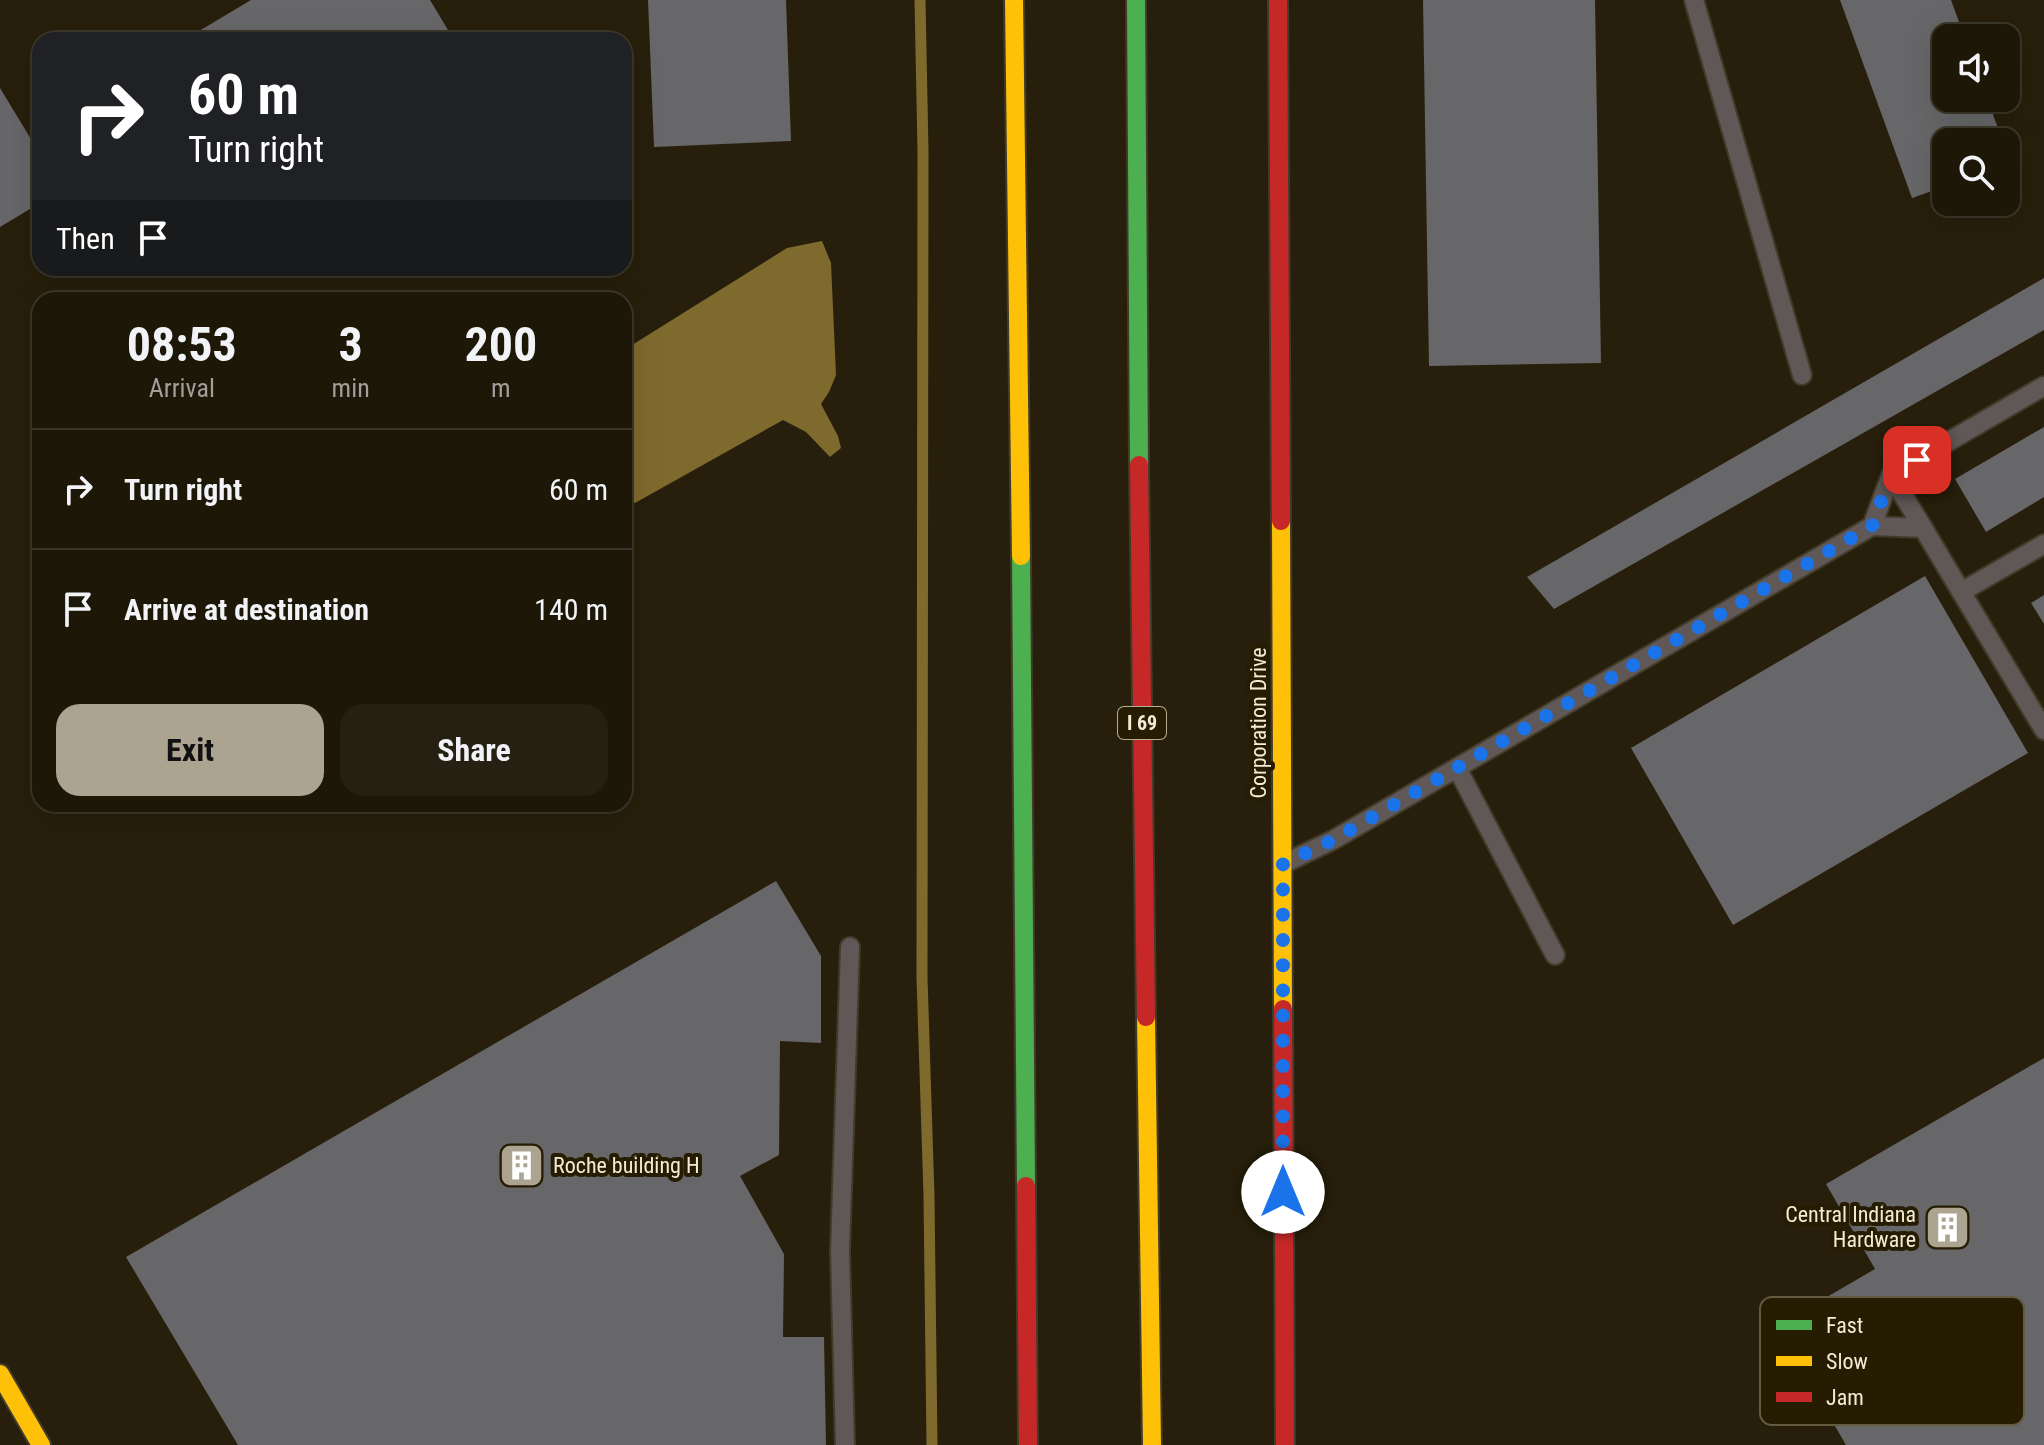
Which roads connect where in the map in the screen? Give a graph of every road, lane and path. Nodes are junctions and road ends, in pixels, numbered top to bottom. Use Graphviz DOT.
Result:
graph roads {
  1 [pos="1014,0"];
  2 [pos="1136,0"];
  3 [pos="1278,0"];
  4 [pos="1694,0"];
  5 [pos="1802,375"];
  6 [pos="2044,386"];
  7 [pos="1891,475"];
  8 [pos="1872,526"];
  9 [pos="1923,528"];
  10 [pos="2044,544"];
  11 [pos="1961,592"];
  12 [pos="2044,730"];
  13 [pos="1457,768"];
  14 [pos="1283,864"];
  15 [pos="850,947"];
  16 [pos="1555,955"];
  17 [pos="0,1374"];
  18 [pos="41,1445"];
  19 [pos="845,1445"];
  20 [pos="1028,1445"];
  21 [pos="1152,1445"];
  22 [pos="1285,1445"];
  1 -- 20 [label="main road"];
  2 -- 21 [label="main road, I 69"];
  3 -- 14 [label="main road, Corporation Drive"];
  4 -- 5 [label="lane"];
  6 -- 7 [label="lane"];
  7 -- 8 [label="lane"];
  7 -- 9 [label="lane"];
  8 -- 9 [label="lane"];
  8 -- 13 [label="lane"];
  9 -- 11 [label="lane"];
  10 -- 11 [label="lane"];
  11 -- 12 [label="lane"];
  13 -- 14 [label="lane"];
  13 -- 16 [label="lane"];
  14 -- 22 [label="main road, Corporation Drive"];
  15 -- 19 [label="lane"];
  17 -- 18 [label="main road"];
}
